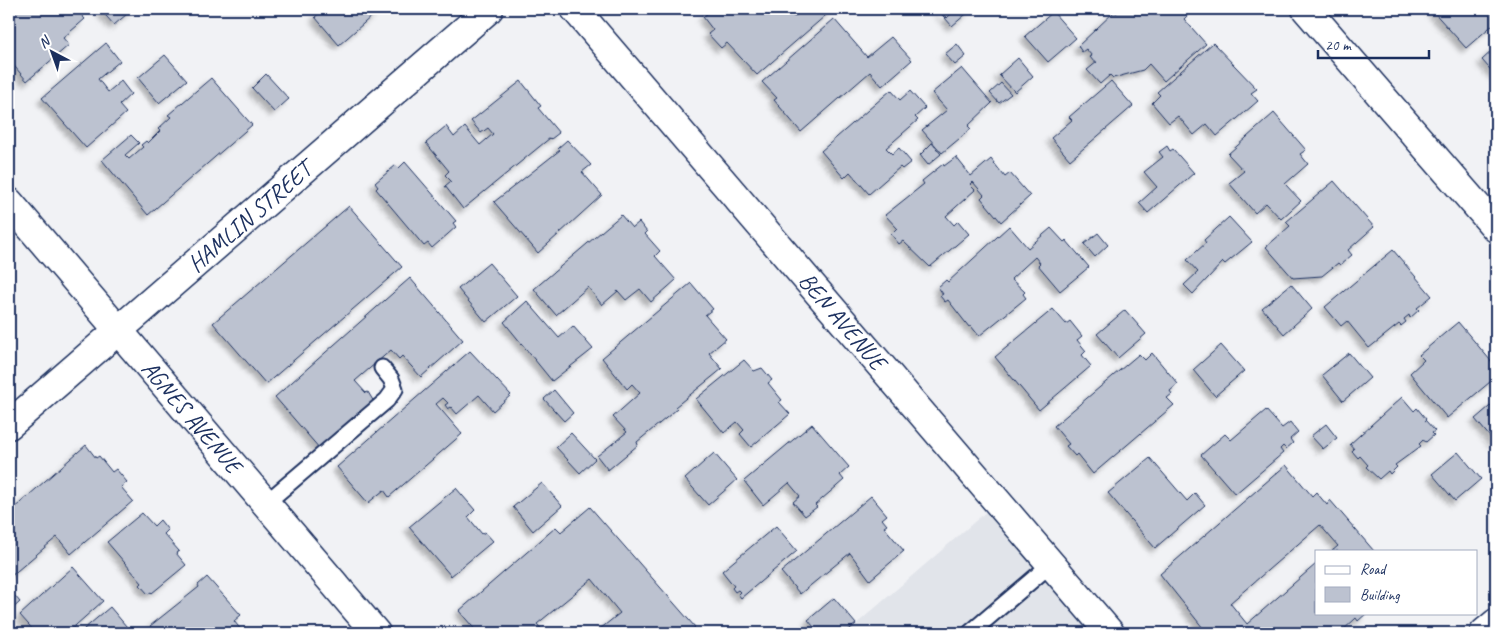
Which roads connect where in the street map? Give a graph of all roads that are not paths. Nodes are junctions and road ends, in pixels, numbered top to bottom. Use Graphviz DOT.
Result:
graph roads {
  1 [pos="489,9"];
  2 [pos="575,9"];
  3 [pos="1306,9"];
  4 [pos="9,202"];
  5 [pos="1496,228"];
  6 [pos="120,330"];
  7 [pos="382,368"];
  8 [pos="9,425"];
  9 [pos="266,503"];
  10 [pos="1051,564"];
  11 [pos="1496,623"];
  12 [pos="376,633"];
  13 [pos="970,633"];
  14 [pos="1110,633"];
  15 [pos="1484,633"];
  1 -- 6 [label="street, HAMLIN STREET"];
  2 -- 10 [label="street, BEN AVENUE"];
  3 -- 5 [label="street"];
  4 -- 6 [label="street, AGNES AVENUE"];
  6 -- 8 [label="street, HAMLIN STREET"];
  6 -- 9 [label="street, AGNES AVENUE"];
  7 -- 9 [label="lane"];
  9 -- 12 [label="street, AGNES AVENUE"];
  10 -- 13 [label="lane"];
  10 -- 14 [label="street, BEN AVENUE"];
  11 -- 15 [label="street"];
}
